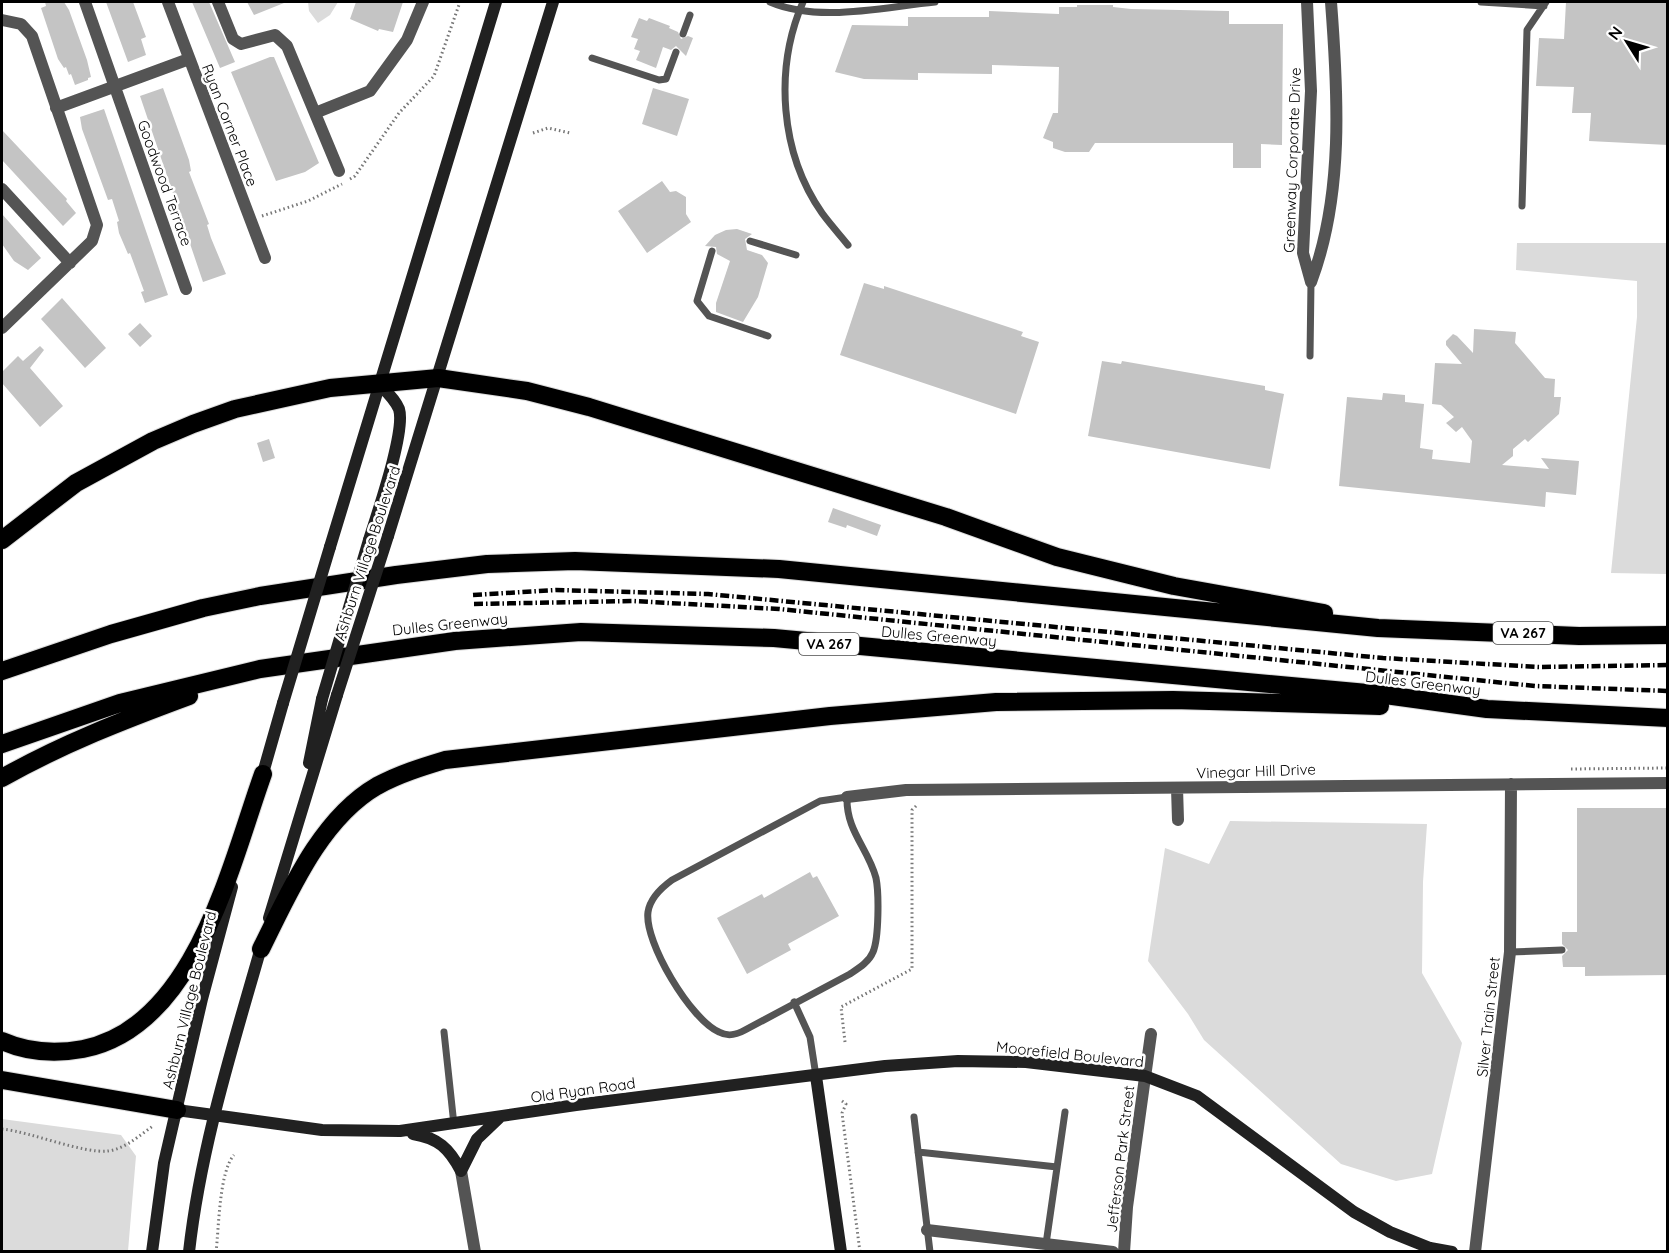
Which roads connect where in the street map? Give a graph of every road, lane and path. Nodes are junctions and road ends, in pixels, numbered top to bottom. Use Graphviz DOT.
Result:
graph roads {
  1 [pos="85,2"];
  2 [pos="168,2"];
  3 [pos="218,2"];
  4 [pos="423,2"];
  5 [pos="460,2"];
  6 [pos="496,2"];
  7 [pos="553,2"];
  8 [pos="770,2"];
  9 [pos="803,2"];
  10 [pos="935,2"];
  11 [pos="1307,2"];
  12 [pos="1331,2"];
  13 [pos="1481,2"];
  14 [pos="1545,4"];
  15 [pos="800,10"];
  16 [pos="690,15"];
  17 [pos="2,20"];
  18 [pos="683,34"];
  19 [pos="676,52"];
  20 [pos="592,58"];
  21 [pos="189,60"];
  22 [pos="114,87"];
  23 [pos="56,108"];
  24 [pos="315,113"];
  25 [pos="533,133"];
  26 [pos="570,133"];
  27 [pos="339,171"];
  28 [pos="2,189"];
  29 [pos="1522,206"];
  30 [pos="251,220"];
  31 [pos="750,241"];
  32 [pos="848,245"];
  33 [pos="712,250"];
  34 [pos="796,255"];
  35 [pos="265,258"];
  36 [pos="70,263"];
  37 [pos="1311,282"];
  38 [pos="186,289"];
  39 [pos="2,328"];
  40 [pos="768,336"];
  41 [pos="1310,356"];
  42 [pos="438,378"];
  43 [pos="379,384"];
  44 [pos="2,540"];
  45 [pos="1378,628"];
  46 [pos="1668,635"];
  47 [pos="261,669"];
  48 [pos="2,671"];
  49 [pos="1486,709"];
  50 [pos="1668,718"];
  51 [pos="2,744"];
  52 [pos="1668,768"];
  53 [pos="1562,770"];
  54 [pos="263,774"];
  55 [pos="2,778"];
  56 [pos="1668,783"];
  57 [pos="1510,784"];
  58 [pos="1178,788"];
  59 [pos="846,797"];
  60 [pos="918,799"];
  61 [pos="1178,820"];
  62 [pos="297,823"];
  63 [pos="261,949"];
  64 [pos="1562,950"];
  65 [pos="1510,952"];
  66 [pos="794,1002"];
  67 [pos="444,1032"];
  68 [pos="1151,1034"];
  69 [pos="2,1041"];
  70 [pos="845,1042"];
  71 [pos="816,1076"];
  72 [pos="1145,1076"];
  73 [pos="2,1080"];
  74 [pos="842,1101"];
  75 [pos="177,1110"];
  76 [pos="1065,1112"];
  77 [pos="213,1114"];
  78 [pos="914,1117"];
  79 [pos="498,1119"];
  80 [pos="454,1125"];
  81 [pos="153,1126"];
  82 [pos="2,1129"];
  83 [pos="400,1131"];
  84 [pos="918,1152"];
  85 [pos="234,1155"];
  86 [pos="1057,1167"];
  87 [pos="461,1170"];
  88 [pos="927,1230"];
  89 [pos="1046,1248"];
  90 [pos="152,1251"];
  91 [pos="189,1251"];
  92 [pos="216,1251"];
  93 [pos="475,1251"];
  94 [pos="841,1251"];
  95 [pos="860,1251"];
  96 [pos="930,1251"];
  97 [pos="1113,1251"];
  98 [pos="1124,1251"];
  99 [pos="1452,1251"];
  100 [pos="1475,1251"];
  1 -- 22 [label="street, Goodwood Terrace"];
  2 -- 21 [label="street, Ryan Corner Place"];
  3 -- 24 [label="street"];
  4 -- 24 [label="street"];
  5 -- 30 [label="path"];
  6 -- 43 [label="main road, Ashburn Village Boulevard"];
  7 -- 42 [label="main road, Ashburn Village Boulevard"];
  8 -- 15 [label="lane"];
  9 -- 15 [label="lane"];
  10 -- 15 [label="lane"];
  11 -- 37 [label="street, Greenway Corporate Drive"];
  12 -- 37 [label="street, Greenway Corporate Drive"];
  13 -- 14 [label="lane"];
  14 -- 29 [label="lane"];
  15 -- 32 [label="lane"];
  16 -- 18 [label="lane"];
  17 -- 23 [label="street"];
  19 -- 20 [label="lane"];
  21 -- 22 [label="street"];
  21 -- 30 [label="street, Ryan Corner Place"];
  22 -- 23 [label="street"];
  22 -- 38 [label="street, Goodwood Terrace"];
  23 -- 36 [label="street"];
  24 -- 27 [label="street"];
  25 -- 26 [label="path"];
  28 -- 36 [label="street"];
  30 -- 35 [label="street, Ryan Corner Place"];
  31 -- 34 [label="lane"];
  33 -- 40 [label="lane"];
  36 -- 39 [label="street"];
  37 -- 41 [label="lane, Greenway Corporate Drive"];
  42 -- 43 [label="highway"];
  42 -- 45 [label="highway"];
  42 -- 62 [label="main road, Ashburn Village Boulevard, bridge"];
  43 -- 44 [label="highway"];
  43 -- 54 [label="main road, Ashburn Village Boulevard, bridge"];
  43 -- 62 [label="main road, bridge"];
  45 -- 46 [label="highway, VA 267"];
  45 -- 48 [label="highway, VA 267"];
  47 -- 49 [label="highway, Dulles Greenway / VA 267"];
  47 -- 51 [label="highway, Dulles Greenway / VA 267"];
  47 -- 55 [label="highway"];
  49 -- 50 [label="highway, Dulles Greenway / VA 267"];
  49 -- 63 [label="highway"];
  52 -- 53 [label="path"];
  54 -- 69 [label="highway"];
  54 -- 75 [label="main road, Ashburn Village Boulevard"];
  56 -- 57 [label="street, Vinegar Hill Drive"];
  57 -- 58 [label="street, Vinegar Hill Drive"];
  57 -- 65 [label="street, Silver Train Street"];
  58 -- 59 [label="street, Vinegar Hill Drive"];
  58 -- 61 [label="street"];
  59 -- 66 [label="lane"];
  59 -- 66 [label="lane"];
  60 -- 70 [label="path"];
  62 -- 63 [label="main road, Ashburn Village Boulevard"];
  63 -- 77 [label="main road, Ashburn Village Boulevard"];
  64 -- 65 [label="lane"];
  65 -- 100 [label="street, Silver Train Street"];
  66 -- 71 [label="lane"];
  67 -- 80 [label="lane"];
  68 -- 72 [label="street, Jefferson Park Street"];
  71 -- 72 [label="main road, Moorefield Boulevard"];
  71 -- 79 [label="main road, Old Ryan Road"];
  71 -- 94 [label="main road"];
  72 -- 98 [label="street, Jefferson Park Street"];
  72 -- 99 [label="main road, Moorefield Boulevard"];
  73 -- 75 [label="highway"];
  74 -- 95 [label="path"];
  75 -- 77 [label="main road, Old Ryan Road"];
  75 -- 90 [label="main road, Ashburn Village Boulevard"];
  76 -- 86 [label="lane"];
  77 -- 83 [label="main road, Old Ryan Road"];
  77 -- 91 [label="main road, Ashburn Village Boulevard"];
  78 -- 84 [label="lane"];
  79 -- 80 [label="main road, Old Ryan Road"];
  79 -- 87 [label="main road"];
  80 -- 83 [label="main road, Old Ryan Road"];
  81 -- 82 [label="path"];
  83 -- 87 [label="main road"];
  84 -- 86 [label="lane"];
  84 -- 88 [label="lane"];
  85 -- 92 [label="path"];
  86 -- 89 [label="lane"];
  87 -- 93 [label="street"];
  88 -- 89 [label="street"];
  88 -- 96 [label="lane"];
  89 -- 97 [label="street"];
}
